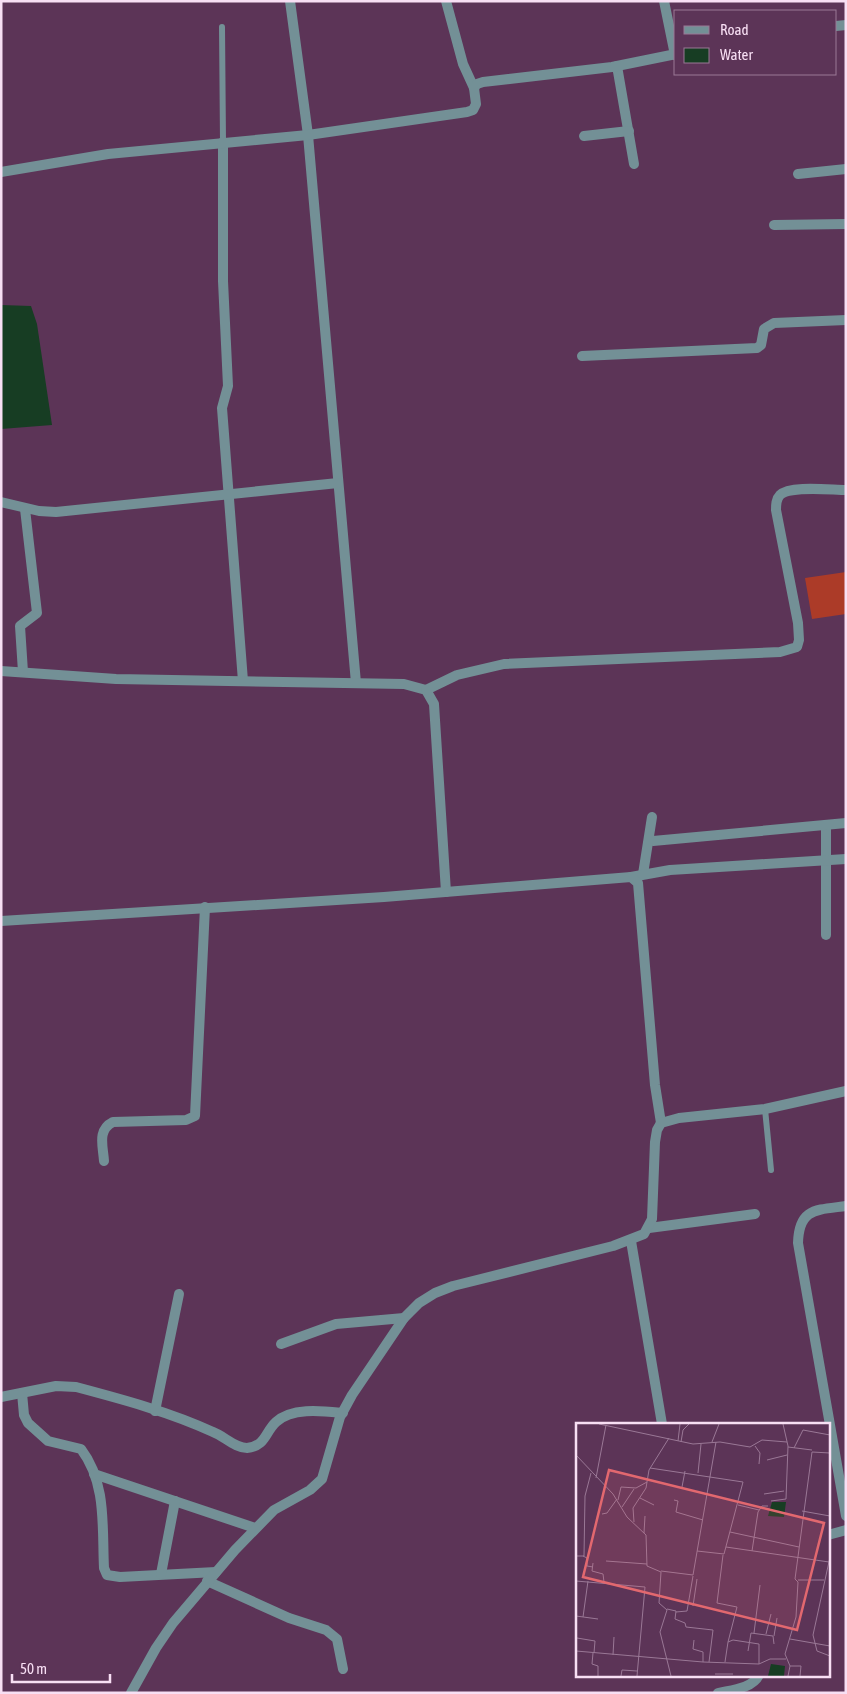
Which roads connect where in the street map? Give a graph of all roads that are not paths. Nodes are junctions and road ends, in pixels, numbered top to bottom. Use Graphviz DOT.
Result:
graph roads {
  1 [pos="290,1"];
  2 [pos="446,1"];
  3 [pos="664,1"];
  4 [pos="222,26"];
  5 [pos="674,45"];
  6 [pos="674,54"];
  7 [pos="617,66"];
  8 [pos="474,88"];
  9 [pos="629,131"];
  10 [pos="308,135"];
  11 [pos="584,136"];
  12 [pos="223,142"];
  13 [pos="634,164"];
  14 [pos="846,169"];
  15 [pos="1,172"];
  16 [pos="798,174"];
  17 [pos="846,224"];
  18 [pos="774,225"];
  19 [pos="846,320"];
  20 [pos="582,356"];
  21 [pos="338,483"];
  22 [pos="846,490"];
  23 [pos="230,494"];
  24 [pos="1,502"];
  25 [pos="25,508"];
  26 [pos="1,671"];
  27 [pos="23,672"];
  28 [pos="243,681"];
  29 [pos="356,683"];
  30 [pos="426,690"];
  31 [pos="652,817"];
  32 [pos="846,823"];
  33 [pos="826,825"];
  34 [pos="653,841"];
  35 [pos="846,859"];
  36 [pos="826,860"];
  37 [pos="642,874"];
  38 [pos="631,877"];
  39 [pos="446,892"];
  40 [pos="205,907"];
  41 [pos="1,921"];
  42 [pos="826,935"];
  43 [pos="846,1091"];
  44 [pos="765,1109"];
  45 [pos="661,1123"];
  46 [pos="104,1161"];
  47 [pos="770,1170"];
  48 [pos="846,1206"];
  49 [pos="755,1214"];
  50 [pos="649,1228"];
  51 [pos="631,1241"];
  52 [pos="179,1294"];
  53 [pos="404,1318"];
  54 [pos="281,1344"];
  55 [pos="22,1393"];
  56 [pos="1,1397"];
  57 [pos="155,1411"];
  58 [pos="342,1413"];
  59 [pos="662,1423"];
  60 [pos="830,1423"];
  61 [pos="830,1425"];
  62 [pos="94,1474"];
  63 [pos="175,1501"];
  64 [pos="846,1516"];
  65 [pos="256,1528"];
  66 [pos="846,1530"];
  67 [pos="830,1534"];
  68 [pos="216,1572"];
  69 [pos="161,1574"];
  70 [pos="208,1581"];
  71 [pos="342,1668"];
  72 [pos="758,1676"];
  73 [pos="131,1693"];
  74 [pos="718,1693"];
  1 -- 10 [label="street"];
  2 -- 8 [label="street"];
  3 -- 5 [label="street"];
  4 -- 12 [label="lane"];
  6 -- 7 [label="street"];
  7 -- 8 [label="street"];
  7 -- 9 [label="street"];
  8 -- 10 [label="street"];
  9 -- 11 [label="street"];
  9 -- 13 [label="street"];
  10 -- 12 [label="street"];
  10 -- 21 [label="street"];
  12 -- 15 [label="street"];
  12 -- 23 [label="street"];
  14 -- 16 [label="street"];
  17 -- 18 [label="street"];
  19 -- 20 [label="street"];
  21 -- 23 [label="street"];
  21 -- 29 [label="street"];
  22 -- 30 [label="street"];
  23 -- 25 [label="street"];
  23 -- 28 [label="street"];
  24 -- 25 [label="street"];
  25 -- 27 [label="street"];
  26 -- 27 [label="street"];
  27 -- 28 [label="street"];
  28 -- 29 [label="street"];
  29 -- 30 [label="street"];
  30 -- 39 [label="street"];
  31 -- 37 [label="street"];
  32 -- 33 [label="street"];
  33 -- 34 [label="street"];
  33 -- 36 [label="street"];
  35 -- 36 [label="street"];
  36 -- 37 [label="street"];
  36 -- 42 [label="street"];
  37 -- 38 [label="street"];
  38 -- 39 [label="street"];
  38 -- 45 [label="street"];
  39 -- 40 [label="street"];
  40 -- 41 [label="street"];
  40 -- 46 [label="street"];
  43 -- 44 [label="street"];
  44 -- 45 [label="street"];
  44 -- 47 [label="lane"];
  45 -- 50 [label="street"];
  48 -- 60 [label="street"];
  49 -- 50 [label="street"];
  50 -- 51 [label="street"];
  51 -- 53 [label="street"];
  51 -- 59 [label="street"];
  52 -- 57 [label="street"];
  53 -- 54 [label="street"];
  53 -- 58 [label="street"];
  55 -- 56 [label="street"];
  55 -- 57 [label="street"];
  55 -- 62 [label="street"];
  57 -- 58 [label="street"];
  58 -- 65 [label="street"];
  61 -- 64 [label="street"];
  62 -- 63 [label="street"];
  62 -- 69 [label="street"];
  63 -- 65 [label="street"];
  63 -- 69 [label="street"];
  65 -- 68 [label="street"];
  66 -- 67 [label="street"];
  68 -- 69 [label="street"];
  68 -- 70 [label="street"];
  70 -- 71 [label="street"];
  70 -- 73 [label="street"];
  72 -- 74 [label="street"];
}
